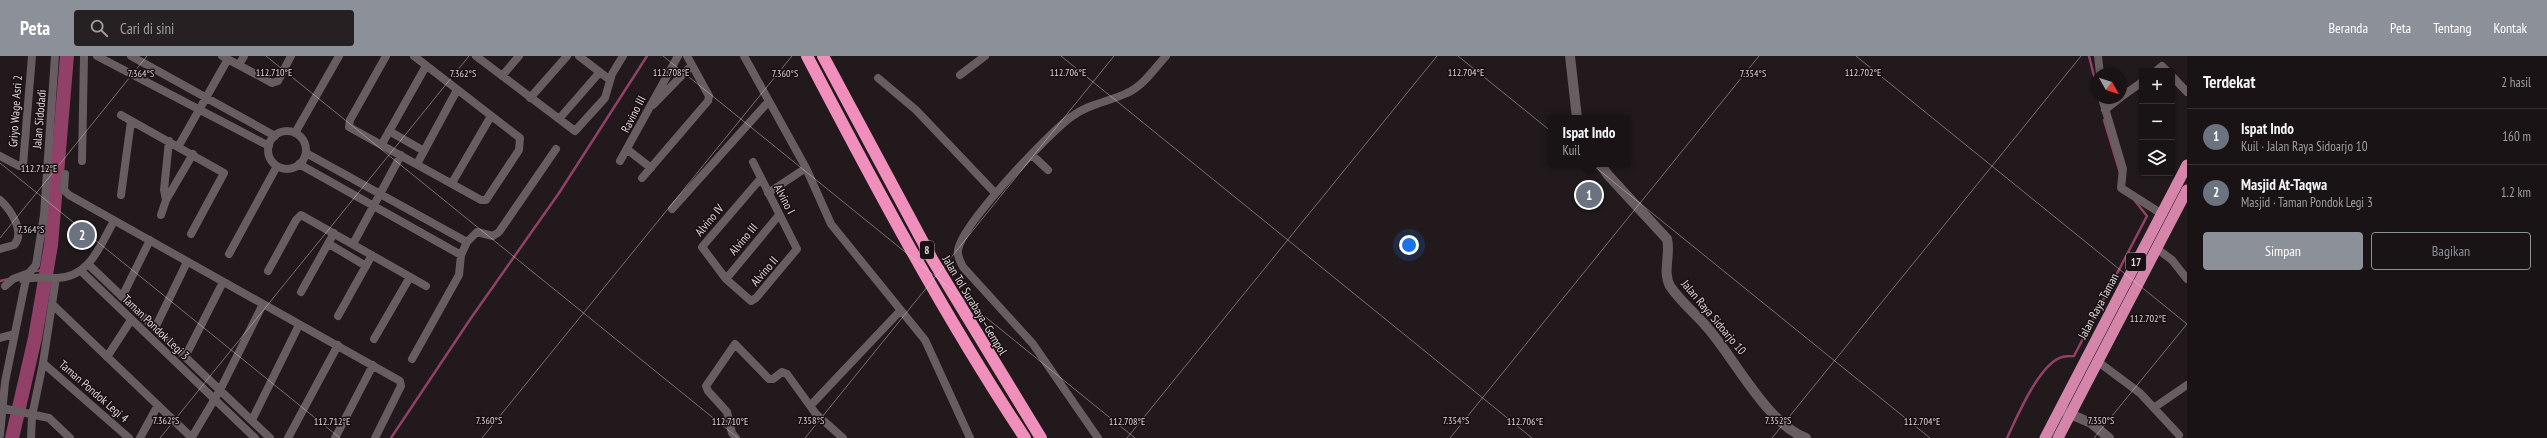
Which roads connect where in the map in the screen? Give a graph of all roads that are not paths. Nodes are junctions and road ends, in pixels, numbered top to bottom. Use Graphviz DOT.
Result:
graph roads {
  1 [pos="32,56"];
  2 [pos="55,56"];
  3 [pos="84,56"];
  4 [pos="97,56"];
  5 [pos="132,56"];
  6 [pos="244,56"];
  7 [pos="291,56"];
  8 [pos="338,56"];
  9 [pos="386,56"];
  10 [pos="414,56"];
  11 [pos="476,56"];
  12 [pos="519,56"];
  13 [pos="567,56"];
  14 [pos="579,56"];
  15 [pos="623,56"];
  16 [pos="678,56"];
  17 [pos="687,56"];
  18 [pos="744,56"];
  19 [pos="807,56"];
  20 [pos="823,56"];
  21 [pos="985,56"];
  22 [pos="1166,56"];
  23 [pos="1570,56"];
  24 [pos="2098,56"];
  25 [pos="225,58"];
  26 [pos="239,65"];
  27 [pos="692,65"];
  28 [pos="426,66"];
  29 [pos="2099,68"];
  30 [pos="599,72"];
  31 [pos="960,74"];
  32 [pos="502,76"];
  33 [pos="878,78"];
  34 [pos="2175,79"];
  35 [pos="610,80"];
  36 [pos="2139,84"];
  37 [pos="457,90"];
  38 [pos="2187,92"];
  39 [pos="2127,93"];
  40 [pos="206,98"];
  41 [pos="530,98"];
  42 [pos="769,101"];
  43 [pos="2104,104"];
  44 [pos="2113,104"];
  45 [pos="651,107"];
  46 [pos="200,110"];
  47 [pos="2105,110"];
  48 [pos="121,115"];
  49 [pos="1577,115"];
  50 [pos="491,116"];
  51 [pos="559,119"];
  52 [pos="131,121"];
  53 [pos="389,131"];
  54 [pos="295,132"];
  55 [pos="275,136"];
  56 [pos="169,141"];
  57 [pos="382,144"];
  58 [pos="269,146"];
  59 [pos="178,147"];
  60 [pos="556,149"];
  61 [pos="628,150"];
  62 [pos="424,152"];
  63 [pos="193,154"];
  64 [pos="306,154"];
  65 [pos="401,155"];
  66 [pos="1032,155"];
  67 [pos="0,156"];
  68 [pos="82,161"];
  69 [pos="620,161"];
  70 [pos="753,162"];
  71 [pos="300,164"];
  72 [pos="417,164"];
  73 [pos="2187,165"];
  74 [pos="277,166"];
  75 [pos="1602,167"];
  76 [pos="651,168"];
  77 [pos="806,168"];
  78 [pos="1048,170"];
  79 [pos="65,174"];
  80 [pos="642,178"];
  81 [pos="760,178"];
  82 [pos="452,183"];
  83 [pos="2187,190"];
  84 [pos="768,193"];
  85 [pos="995,193"];
  86 [pos="380,194"];
  87 [pos="120,195"];
  88 [pos="0,200"];
  89 [pos="166,200"];
  90 [pos="374,206"];
  91 [pos="4,208"];
  92 [pos="672,209"];
  93 [pos="2162,214"];
  94 [pos="160,215"];
  95 [pos="779,215"];
  96 [pos="114,220"];
  97 [pos="334,233"];
  98 [pos="191,234"];
  99 [pos="150,240"];
  100 [pos="467,242"];
  101 [pos="329,244"];
  102 [pos="353,244"];
  103 [pos="796,246"];
  104 [pos="2156,248"];
  105 [pos="0,249"];
  106 [pos="228,254"];
  107 [pos="372,255"];
  108 [pos="461,255"];
  109 [pos="187,262"];
  110 [pos="89,265"];
  111 [pos="366,266"];
  112 [pos="268,271"];
  113 [pos="81,272"];
  114 [pos="2186,275"];
  115 [pos="30,276"];
  116 [pos="410,277"];
  117 [pos="54,278"];
  118 [pos="726,279"];
  119 [pos="223,282"];
  120 [pos="426,286"];
  121 [pos="2,287"];
  122 [pos="301,292"];
  123 [pos="122,297"];
  124 [pos="52,304"];
  125 [pos="263,304"];
  126 [pos="900,311"];
  127 [pos="338,316"];
  128 [pos="132,320"];
  129 [pos="299,325"];
  130 [pos="155,328"];
  131 [pos="14,334"];
  132 [pos="0,338"];
  133 [pos="374,339"];
  134 [pos="338,345"];
  135 [pos="107,357"];
  136 [pos="185,357"];
  137 [pos="412,359"];
  138 [pos="2096,362"];
  139 [pos="43,363"];
  140 [pos="373,365"];
  141 [pos="2085,367"];
  142 [pos="2,383"];
  143 [pos="2187,384"];
  144 [pos="220,390"];
  145 [pos="215,399"];
  146 [pos="158,405"];
  147 [pos="811,405"];
  148 [pos="2155,407"];
  149 [pos="4,409"];
  150 [pos="2058,410"];
  151 [pos="29,416"];
  152 [pos="2067,418"];
  153 [pos="252,420"];
  154 [pos="0,429"];
  155 [pos="0,435"];
  156 [pos="2179,435"];
  157 [pos="188,436"];
  158 [pos="31,438"];
  159 [pos="70,438"];
  160 [pos="129,438"];
  161 [pos="140,438"];
  162 [pos="255,438"];
  163 [pos="270,438"];
  164 [pos="288,438"];
  165 [pos="335,438"];
  166 [pos="375,438"];
  167 [pos="736,438"];
  168 [pos="843,438"];
  169 [pos="970,438"];
  170 [pos="1025,438"];
  171 [pos="1041,438"];
  172 [pos="1098,438"];
  173 [pos="1806,438"];
  174 [pos="2045,438"];
  175 [pos="2058,438"];
  176 [pos="2109,438"];
  1 -- 67 [label="street, Griyo Wage Asri 2"];
  2 -- 115 [label="street, Jalan Sidodadi"];
  3 -- 68 [label="street"];
  4 -- 46 [label="street"];
  5 -- 40 [label="street"];
  6 -- 26 [label="street"];
  7 -- 26 [label="street"];
  8 -- 54 [label="street"];
  9 -- 57 [label="street"];
  10 -- 28 [label="street"];
  11 -- 32 [label="street"];
  12 -- 32 [label="street"];
  13 -- 41 [label="street"];
  14 -- 30 [label="street"];
  15 -- 35 [label="street"];
  16 -- 45 [label="street, Ravino III"];
  17 -- 27 [label="street"];
  18 -- 42 [label="street"];
  19 -- 170 [label="highway, 8"];
  20 -- 171 [label="highway, Jalan Tol Surabaya–Gempol / 8"];
  21 -- 31 [label="street"];
  22 -- 66 [label="street"];
  23 -- 49 [label="street"];
  24 -- 29 [label="street"];
  25 -- 26 [label="street"];
  25 -- 40 [label="street"];
  27 -- 45 [label="street"];
  27 -- 76 [label="street"];
  28 -- 37 [label="street"];
  28 -- 53 [label="street"];
  30 -- 35 [label="street"];
  30 -- 51 [label="street"];
  32 -- 41 [label="street"];
  33 -- 85 [label="street"];
  34 -- 38 [label="street"];
  35 -- 51 [label="street"];
  36 -- 39 [label="street"];
  37 -- 50 [label="street"];
  37 -- 62 [label="street"];
  40 -- 46 [label="street"];
  40 -- 55 [label="street"];
  41 -- 51 [label="street"];
  42 -- 77 [label="street"];
  42 -- 92 [label="street"];
  43 -- 47 [label="street"];
  44 -- 47 [label="street"];
  45 -- 61 [label="street, Ravino III"];
  46 -- 58 [label="street"];
  46 -- 59 [label="street"];
  47 -- 93 [label="street"];
  48 -- 52 [label="street"];
  50 -- 82 [label="street"];
  50 -- 82 [label="street"];
  52 -- 56 [label="street"];
  52 -- 87 [label="street"];
  53 -- 57 [label="street"];
  53 -- 62 [label="street"];
  54 -- 55 [label="street"];
  54 -- 64 [label="street"];
  55 -- 58 [label="street"];
  56 -- 59 [label="street"];
  56 -- 89 [label="street"];
  57 -- 65 [label="street"];
  58 -- 74 [label="street"];
  59 -- 63 [label="street"];
  60 -- 100 [label="street"];
  61 -- 69 [label="street, Ravino III"];
  61 -- 76 [label="street"];
  62 -- 72 [label="street"];
  63 -- 89 [label="street"];
  63 -- 98 [label="street"];
  64 -- 71 [label="street"];
  64 -- 86 [label="street"];
  65 -- 72 [label="street"];
  65 -- 86 [label="street"];
  66 -- 78 [label="street"];
  66 -- 85 [label="street"];
  70 -- 81 [label="street, Alvino I"];
  71 -- 74 [label="street"];
  71 -- 90 [label="street"];
  72 -- 82 [label="street"];
  73 -- 93 [label="highway, Jalan Raya Taman / 17"];
  74 -- 106 [label="street"];
  75 -- 173 [label="street, Jalan Raya Sidoarjo 10"];
  76 -- 80 [label="street"];
  77 -- 84 [label="street"];
  77 -- 126 [label="street"];
  79 -- 96 [label="street"];
  81 -- 84 [label="street, Alvino I"];
  81 -- 118 [label="street, Alvino IV"];
  83 -- 104 [label="highway, Jalan Raya Taman / 17"];
  84 -- 95 [label="street, Alvino I"];
  85 -- 172 [label="street"];
  86 -- 90 [label="street"];
  86 -- 100 [label="street"];
  88 -- 91 [label="street"];
  89 -- 94 [label="street"];
  90 -- 102 [label="street"];
  90 -- 108 [label="street"];
  91 -- 105 [label="street"];
  93 -- 141 [label="highway, Jalan Raya Taman / 17"];
  95 -- 103 [label="street, Alvino I"];
  95 -- 118 [label="street, Alvino III"];
  96 -- 99 [label="street"];
  96 -- 110 [label="street"];
  97 -- 101 [label="street"];
  97 -- 102 [label="street"];
  97 -- 112 [label="street"];
  99 -- 109 [label="street"];
  99 -- 123 [label="street, Taman Pondok Legi 3"];
  100 -- 108 [label="street"];
  101 -- 111 [label="street"];
  101 -- 122 [label="street"];
  102 -- 107 [label="street"];
  103 -- 118 [label="street, Alvino II"];
  104 -- 114 [label="street"];
  104 -- 138 [label="highway, Jalan Raya Taman / 17"];
  107 -- 111 [label="street"];
  107 -- 116 [label="street"];
  108 -- 137 [label="street"];
  109 -- 119 [label="street"];
  109 -- 130 [label="street, Taman Pondok Legi 3"];
  110 -- 113 [label="street"];
  110 -- 123 [label="street, Taman Pondok Legi 3"];
  111 -- 127 [label="street"];
  113 -- 117 [label="street"];
  113 -- 128 [label="street, Taman Pondok Legi 3"];
  115 -- 117 [label="street"];
  115 -- 121 [label="street, Jalan Sidodadi"];
  115 -- 131 [label="street"];
  116 -- 120 [label="street"];
  116 -- 133 [label="street"];
  117 -- 124 [label="street"];
  119 -- 125 [label="street"];
  119 -- 136 [label="street, Taman Pondok Legi 3"];
  123 -- 130 [label="street, Taman Pondok Legi 3"];
  124 -- 135 [label="street"];
  124 -- 139 [label="street"];
  125 -- 129 [label="street"];
  125 -- 144 [label="street"];
  126 -- 147 [label="street"];
  126 -- 169 [label="street"];
  128 -- 135 [label="street"];
  128 -- 145 [label="street, Taman Pondok Legi 3"];
  129 -- 134 [label="street"];
  129 -- 153 [label="street"];
  130 -- 136 [label="street, Taman Pondok Legi 3"];
  131 -- 132 [label="street"];
  131 -- 142 [label="street"];
  134 -- 140 [label="street"];
  134 -- 164 [label="street"];
  135 -- 146 [label="street"];
  136 -- 144 [label="street, Taman Pondok Legi 3"];
  138 -- 141 [label="highway, Jalan Raya Taman / 17"];
  138 -- 148 [label="street"];
  139 -- 151 [label="street"];
  139 -- 160 [label="street, Taman Pondok Legi 4"];
  140 -- 165 [label="street"];
  140 -- 166 [label="street"];
  141 -- 150 [label="highway, Jalan Raya Taman / 17"];
  141 -- 152 [label="highway, Jalan Raya Taman / 17"];
  142 -- 149 [label="street"];
  143 -- 148 [label="street"];
  144 -- 145 [label="street"];
  144 -- 153 [label="street, Taman Pondok Legi 3"];
  145 -- 157 [label="street"];
  145 -- 162 [label="street, Taman Pondok Legi 3"];
  146 -- 157 [label="street"];
  146 -- 161 [label="street"];
  147 -- 167 [label="street"];
  147 -- 168 [label="street"];
  148 -- 156 [label="street"];
  149 -- 151 [label="street"];
  149 -- 154 [label="street"];
  150 -- 152 [label="street"];
  150 -- 174 [label="highway, Jalan Raya Taman"];
  151 -- 158 [label="street"];
  151 -- 159 [label="street"];
  152 -- 175 [label="highway, Jalan Raya Taman / 17"];
  152 -- 176 [label="street"];
  153 -- 163 [label="street, Taman Pondok Legi 3"];
  154 -- 155 [label="street"];
}
